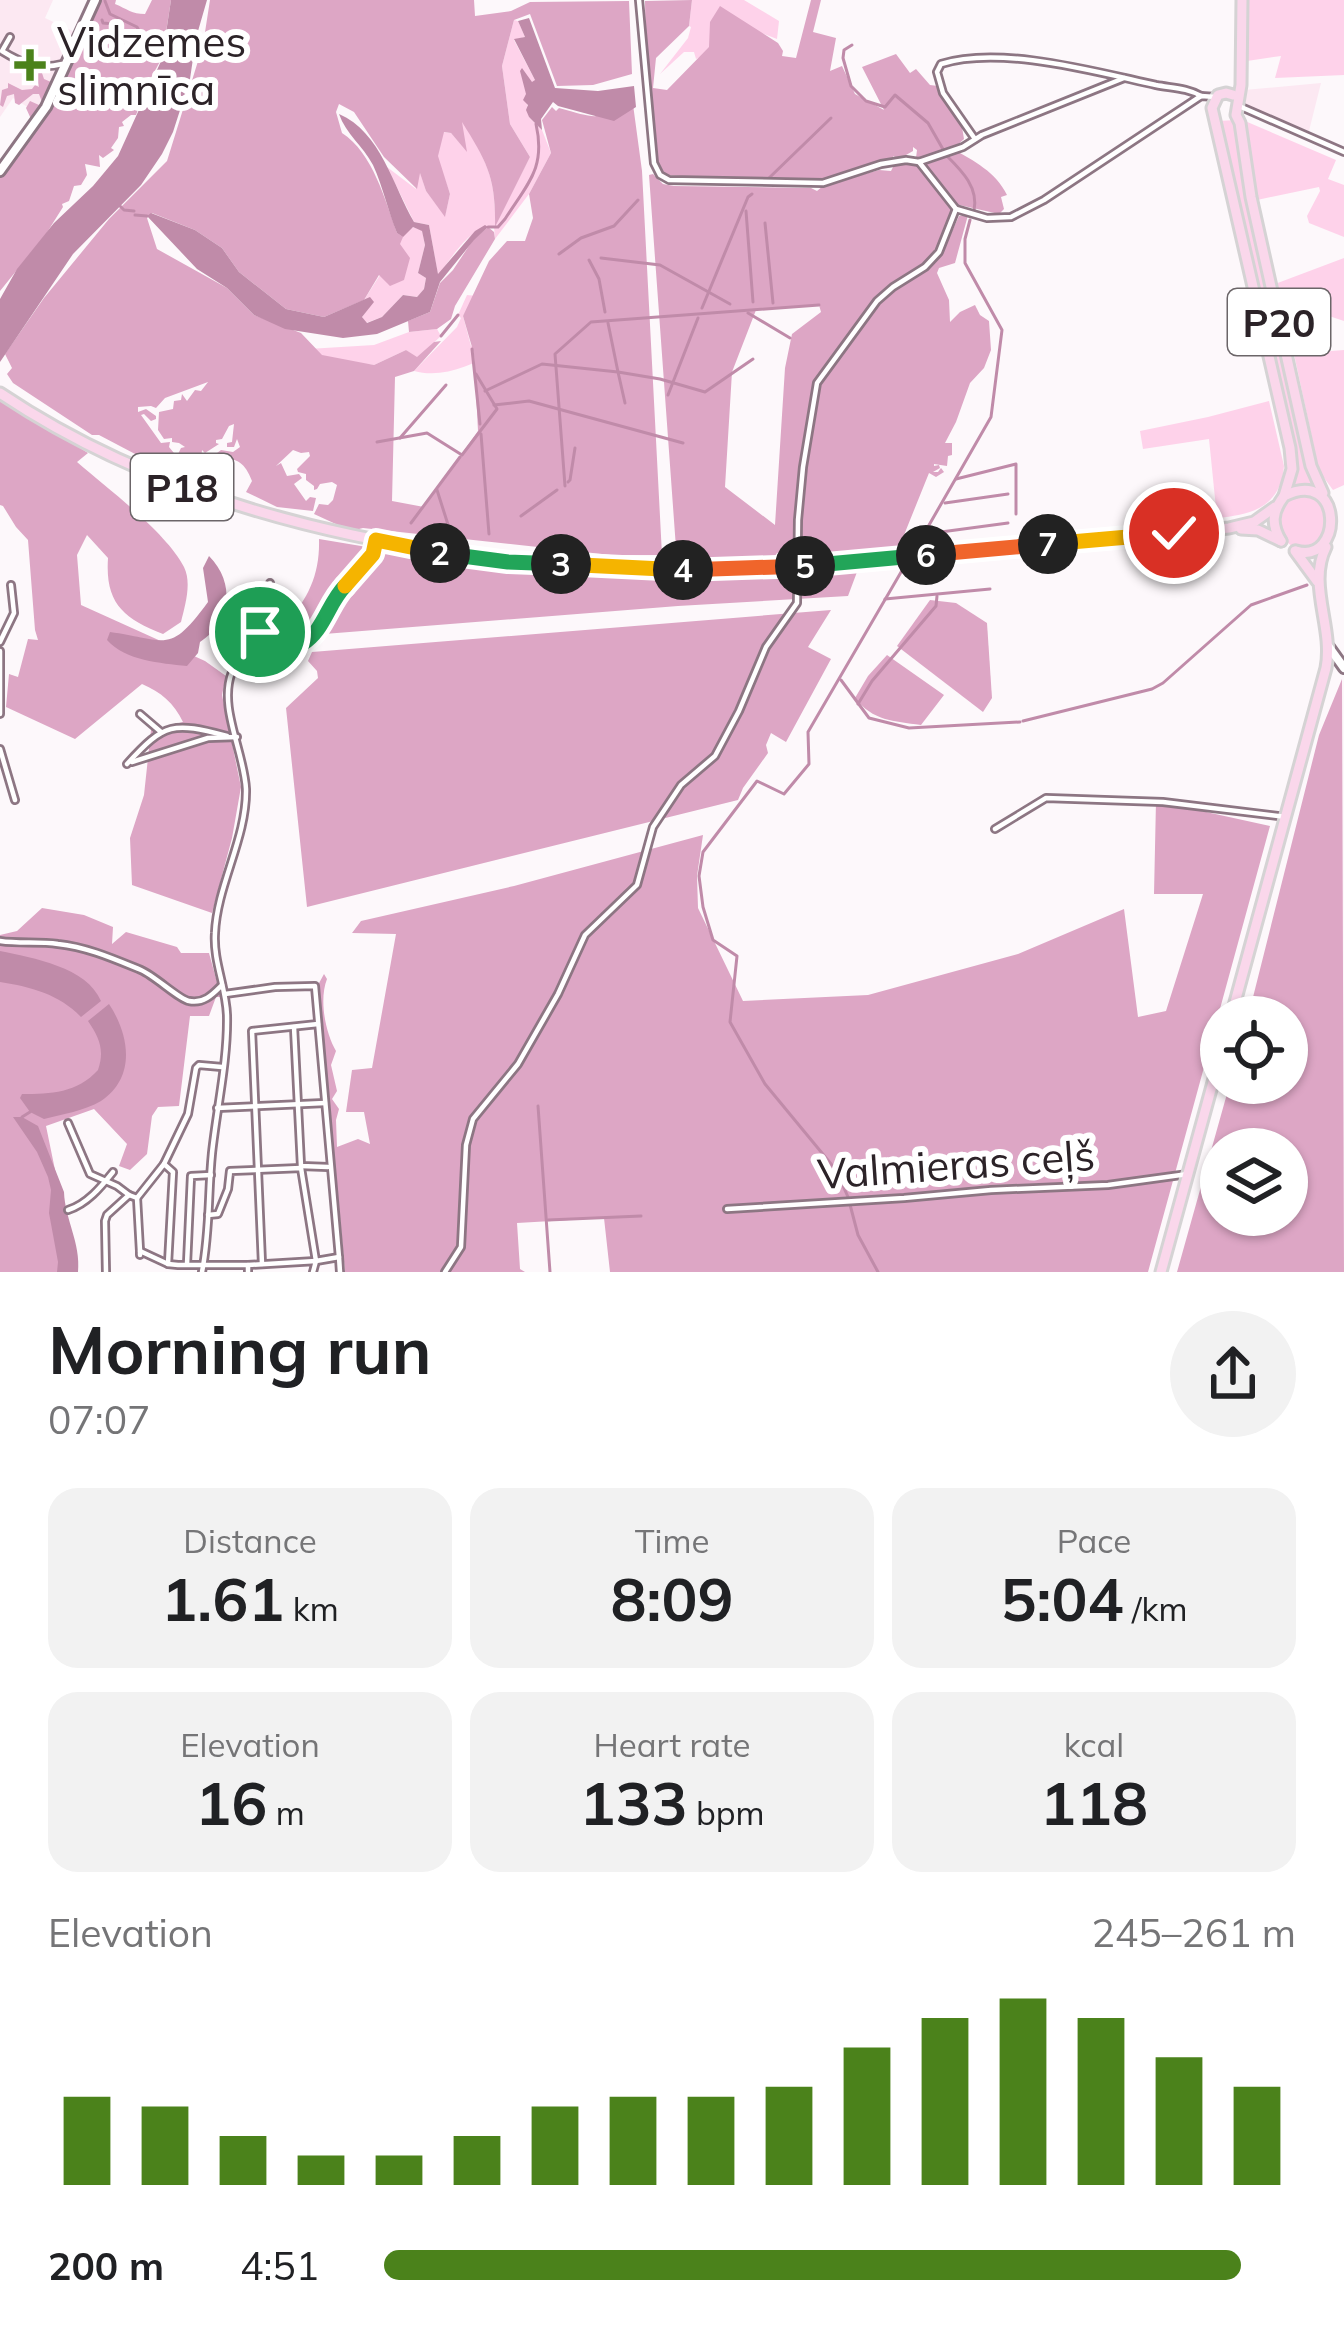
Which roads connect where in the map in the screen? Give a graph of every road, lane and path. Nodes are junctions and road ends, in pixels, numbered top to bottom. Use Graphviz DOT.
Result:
graph roads {
  1 [pos="95,0"];
  2 [pos="639,0"];
  3 [pos="1240,0"];
  4 [pos="10,38"];
  5 [pos="62,64"];
  6 [pos="1124,78"];
  7 [pos="1209,101"];
  8 [pos="1236,106"];
  9 [pos="975,139"];
  10 [pos="1344,152"];
  11 [pos="919,162"];
  12 [pos="0,172"];
  13 [pos="956,208"];
  14 [pos="2,394"];
  15 [pos="1323,493"];
  16 [pos="1284,496"];
  17 [pos="1276,507"];
  18 [pos="1341,521"];
  19 [pos="1229,528"];
  20 [pos="376,540"];
  21 [pos="1281,541"];
  22 [pos="1332,545"];
  23 [pos="1296,551"];
  24 [pos="797,566"];
  25 [pos="270,583"];
  26 [pos="1318,583"];
  27 [pos="11,585"];
  28 [pos="275,620"];
  29 [pos="260,632"];
  30 [pos="288,634"];
  31 [pos="0,642"];
  32 [pos="1329,647"];
  33 [pos="0,651"];
  34 [pos="1344,670"];
  35 [pos="1324,677"];
  36 [pos="0,714"];
  37 [pos="140,714"];
  38 [pos="161,732"];
  39 [pos="227,736"];
  40 [pos="237,737"];
  41 [pos="0,749"];
  42 [pos="15,800"];
  43 [pos="1286,818"];
  44 [pos="995,829"];
  45 [pos="0,941"];
  46 [pos="222,985"];
  47 [pos="225,994"];
  48 [pos="1237,996"];
  49 [pos="318,1024"];
  50 [pos="294,1027"];
  51 [pos="223,1067"];
  52 [pos="325,1103"];
  53 [pos="1207,1104"];
  54 [pos="297,1105"];
  55 [pos="255,1107"];
  56 [pos="217,1108"];
  57 [pos="68,1123"];
  58 [pos="164,1164"];
  59 [pos="331,1166"];
  60 [pos="301,1167"];
  61 [pos="258,1169"];
  62 [pos="113,1172"];
  63 [pos="211,1172"];
  64 [pos="1188,1174"];
  65 [pos="106,1180"];
  66 [pos="129,1195"];
  67 [pos="137,1198"];
  68 [pos="728,1209"];
  69 [pos="68,1210"];
  70 [pos="208,1214"];
  71 [pos="339,1257"];
  72 [pos="316,1262"];
  73 [pos="168,1264"];
  74 [pos="262,1264"];
  75 [pos="187,1266"];
  76 [pos="203,1269"];
  77 [pos="248,1269"];
  78 [pos="106,1272"];
  79 [pos="313,1272"];
  80 [pos="340,1272"];
  81 [pos="445,1272"];
  82 [pos="1161,1272"];
  1 -- 12 [label="street"];
  2 -- 11 [label="street"];
  3 -- 8 [label="main road"];
  4 -- 5 [label="street"];
  6 -- 7 [label="street"];
  6 -- 9 [label="street"];
  6 -- 9 [label="street"];
  7 -- 8 [label="main road"];
  7 -- 8 [label="main road"];
  7 -- 13 [label="street"];
  7 -- 16 [label="main road, P20"];
  8 -- 10 [label="street"];
  8 -- 15 [label="main road, P20"];
  9 -- 11 [label="street"];
  11 -- 13 [label="street"];
  13 -- 24 [label="street"];
  14 -- 20 [label="main road, P18"];
  15 -- 16 [label="main road"];
  15 -- 18 [label="main road"];
  16 -- 17 [label="main road, P18"];
  17 -- 19 [label="main road, P18"];
  17 -- 21 [label="main road"];
  18 -- 22 [label="main road"];
  19 -- 21 [label="main road, P18"];
  19 -- 24 [label="main road, P18"];
  20 -- 24 [label="main road, P18"];
  20 -- 30 [label="street"];
  21 -- 23 [label="main road, P18"];
  22 -- 23 [label="main road"];
  22 -- 26 [label="main road"];
  23 -- 26 [label="main road"];
  24 -- 81 [label="street"];
  25 -- 28 [label="street"];
  26 -- 32 [label="main road"];
  27 -- 31 [label="street"];
  28 -- 29 [label="street"];
  28 -- 30 [label="street"];
  29 -- 30 [label="street"];
  29 -- 40 [label="street"];
  32 -- 34 [label="street"];
  32 -- 35 [label="main road"];
  33 -- 36 [label="street"];
  34 -- 35 [label="street"];
  35 -- 43 [label="main road"];
  37 -- 38 [label="street"];
  38 -- 39 [label="street"];
  38 -- 39 [label="street"];
  39 -- 40 [label="street"];
  40 -- 46 [label="street"];
  41 -- 42 [label="street"];
  43 -- 44 [label="street"];
  43 -- 48 [label="main road"];
  45 -- 46 [label="street"];
  46 -- 47 [label="street"];
  47 -- 49 [label="street"];
  47 -- 51 [label="street"];
  49 -- 50 [label="street"];
  49 -- 52 [label="street"];
  50 -- 54 [label="street"];
  50 -- 55 [label="street"];
  51 -- 56 [label="street"];
  51 -- 58 [label="street"];
  52 -- 54 [label="street"];
  52 -- 59 [label="street"];
  53 -- 64 [label="main road"];
  54 -- 55 [label="street"];
  54 -- 60 [label="street"];
  55 -- 56 [label="street"];
  55 -- 61 [label="street"];
  56 -- 63 [label="street"];
  57 -- 65 [label="street"];
  58 -- 67 [label="street"];
  58 -- 73 [label="street"];
  59 -- 60 [label="street"];
  59 -- 71 [label="street"];
  60 -- 61 [label="street"];
  60 -- 72 [label="street"];
  61 -- 63 [label="street"];
  61 -- 70 [label="street"];
  61 -- 74 [label="street"];
  62 -- 65 [label="street"];
  63 -- 70 [label="street"];
  63 -- 75 [label="street"];
  64 -- 68 [label="street, Valmieras ceļš"];
  64 -- 82 [label="main road"];
  65 -- 66 [label="street"];
  65 -- 69 [label="street"];
  66 -- 67 [label="street"];
  66 -- 78 [label="street"];
  67 -- 73 [label="street"];
  70 -- 76 [label="street"];
  71 -- 72 [label="street"];
  71 -- 80 [label="street"];
  72 -- 74 [label="street"];
  72 -- 79 [label="street"];
  73 -- 75 [label="street"];
  74 -- 77 [label="street"];
  75 -- 76 [label="street"];
  76 -- 77 [label="street"];
}
